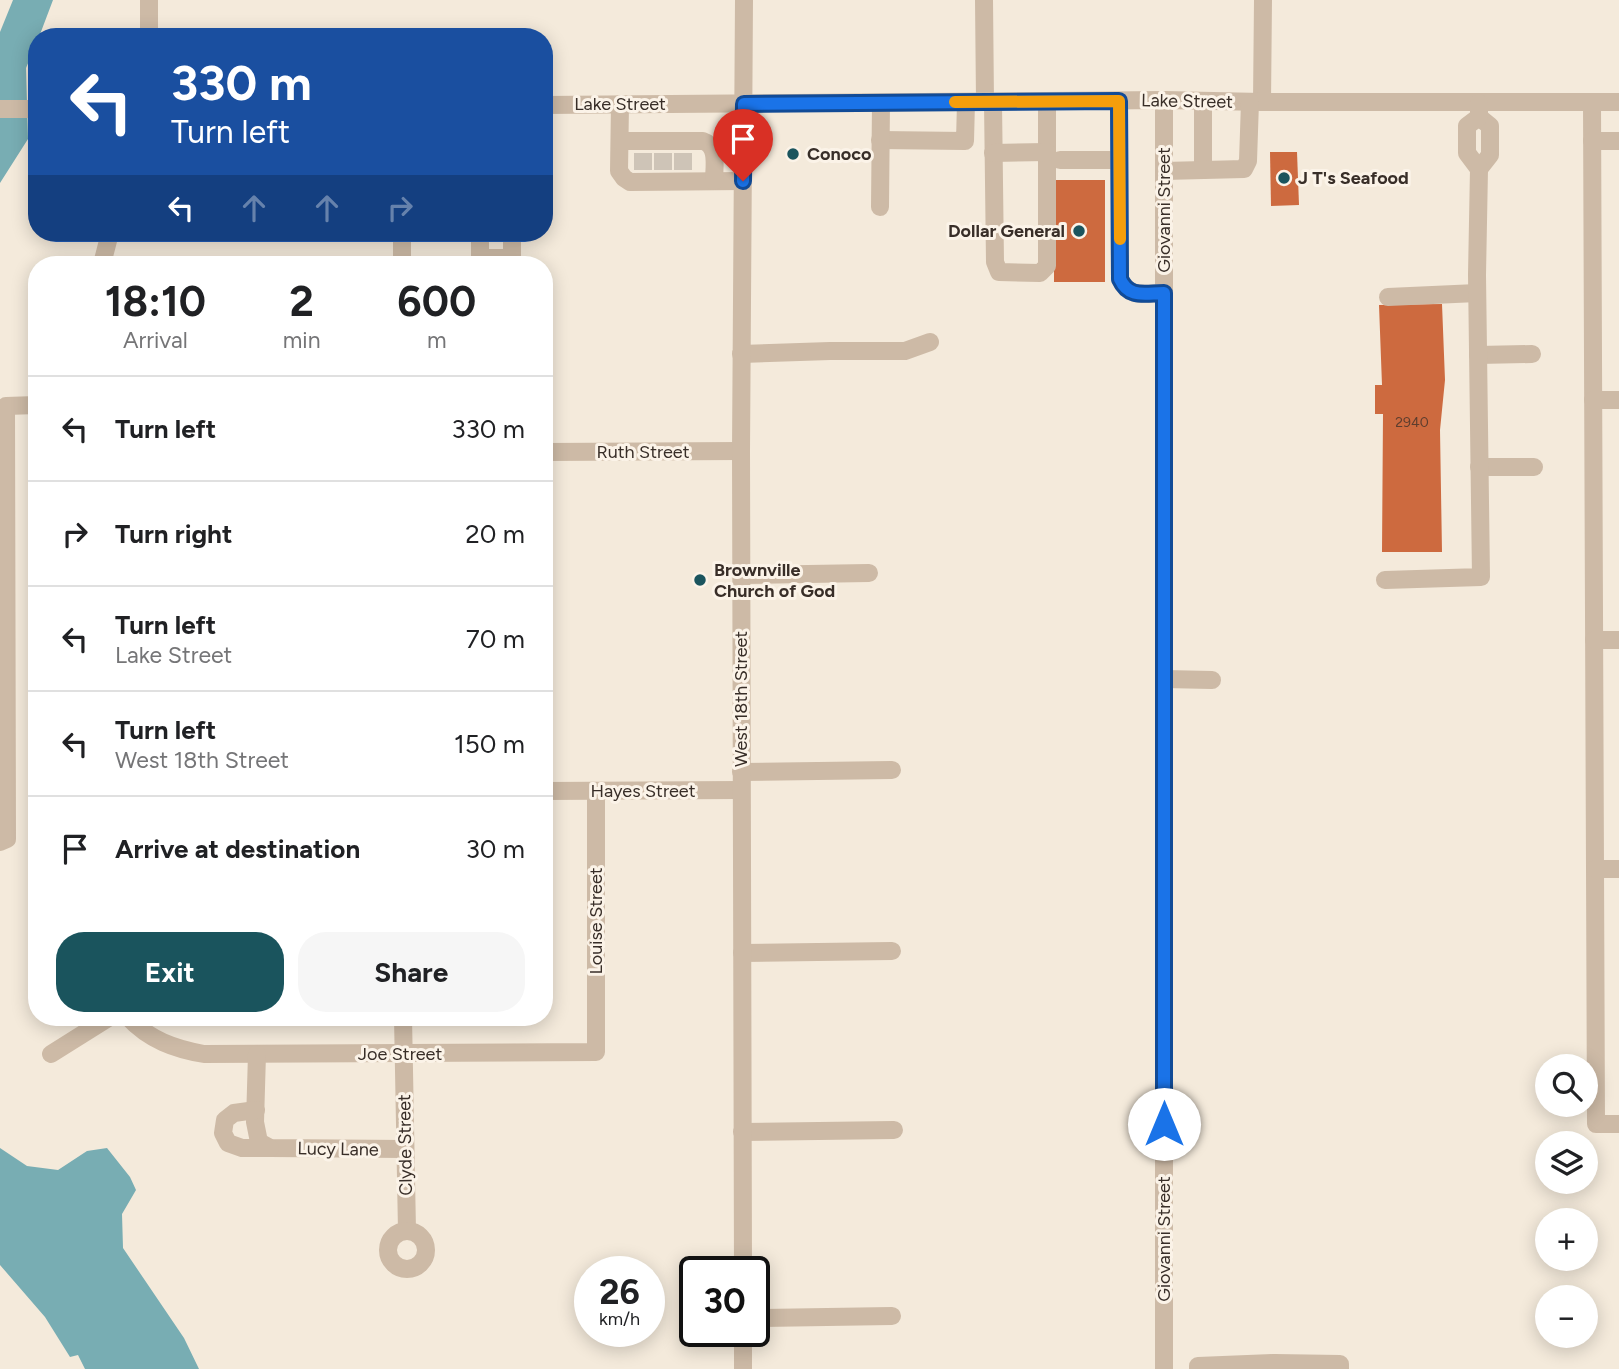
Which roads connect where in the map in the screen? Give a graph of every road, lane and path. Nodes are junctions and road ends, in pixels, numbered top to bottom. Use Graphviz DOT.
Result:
graph roads {
  1 [pos="149,0"];
  2 [pos="744,0"];
  3 [pos="984,0"];
  4 [pos="1263,0"];
  5 [pos="149,28"];
  6 [pos="1164,100"];
  7 [pos="1047,101"];
  8 [pos="1119,101"];
  9 [pos="1203,101"];
  10 [pos="966,102"];
  11 [pos="989,102"];
  12 [pos="1256,102"];
  13 [pos="1592,102"];
  14 [pos="1619,102"];
  15 [pos="881,103"];
  16 [pos="620,104"];
  17 [pos="744,104"];
  18 [pos="553,105"];
  19 [pos="0,109"];
  20 [pos="28,109"];
  21 [pos="1479,110"];
  22 [pos="880,140"];
  23 [pos="620,141"];
  24 [pos="1592,141"];
  25 [pos="1619,141"];
  26 [pos="993,153"];
  27 [pos="1053,156"];
  28 [pos="1119,160"];
  29 [pos="643,161"];
  30 [pos="663,161"];
  31 [pos="683,161"];
  32 [pos="1203,170"];
  33 [pos="1164,171"];
  34 [pos="714,181"];
  35 [pos="743,181"];
  36 [pos="880,207"];
  37 [pos="1164,293"];
  38 [pos="1477,293"];
  39 [pos="1388,297"];
  40 [pos="930,342"];
  41 [pos="741,354"];
  42 [pos="1532,354"];
  43 [pos="1478,355"];
  44 [pos="1593,400"];
  45 [pos="1619,400"];
  46 [pos="28,407"];
  47 [pos="3,412"];
  48 [pos="741,451"];
  49 [pos="553,452"];
  50 [pos="1479,467"];
  51 [pos="1534,467"];
  52 [pos="3,532"];
  53 [pos="869,573"];
  54 [pos="742,575"];
  55 [pos="1385,580"];
  56 [pos="1594,640"];
  57 [pos="1619,640"];
  58 [pos="1164,679"];
  59 [pos="1212,680"];
  60 [pos="4,737"];
  61 [pos="892,769"];
  62 [pos="741,781"];
  63 [pos="553,791"];
  64 [pos="596,791"];
  65 [pos="4,840"];
  66 [pos="1595,869"];
  67 [pos="1619,869"];
  68 [pos="892,951"];
  69 [pos="741,953"];
  70 [pos="96,1026"];
  71 [pos="138,1026"];
  72 [pos="403,1026"];
  73 [pos="596,1052"];
  74 [pos="403,1054"];
  75 [pos="51,1055"];
  76 [pos="257,1055"];
  77 [pos="256,1110"];
  78 [pos="1619,1124"];
  79 [pos="894,1130"];
  80 [pos="742,1132"];
  81 [pos="271,1148"];
  82 [pos="405,1149"];
  83 [pos="407,1231"];
  84 [pos="743,1256"];
  85 [pos="892,1316"];
  86 [pos="770,1318"];
  87 [pos="743,1347"];
  88 [pos="1274,1366"];
  89 [pos="743,1369"];
  90 [pos="1164,1369"];
  91 [pos="1198,1369"];
  92 [pos="1340,1369"];
  1 -- 5 [label="street"];
  2 -- 17 [label="street, West 18th Street"];
  3 -- 11 [label="street"];
  4 -- 12 [label="street"];
  6 -- 8 [label="street, Lake Street"];
  6 -- 9 [label="street, Lake Street"];
  6 -- 33 [label="street, Giovanni Street"];
  7 -- 8 [label="street, Lake Street"];
  7 -- 11 [label="street, Lake Street"];
  7 -- 27 [label="street"];
  8 -- 28 [label="street"];
  9 -- 12 [label="street, Lake Street"];
  9 -- 32 [label="street"];
  10 -- 11 [label="street, Lake Street"];
  10 -- 15 [label="street, Lake Street"];
  10 -- 22 [label="street"];
  11 -- 26 [label="street"];
  12 -- 21 [label="street, Lake Street"];
  12 -- 32 [label="street"];
  13 -- 14 [label="street, Lake Street"];
  13 -- 21 [label="street, Lake Street"];
  13 -- 24 [label="street"];
  15 -- 17 [label="street, Lake Street"];
  15 -- 22 [label="street"];
  16 -- 17 [label="street, Lake Street"];
  16 -- 18 [label="street, Lake Street"];
  16 -- 23 [label="street"];
  17 -- 35 [label="street, West 18th Street"];
  19 -- 20 [label="street"];
  21 -- 38 [label="street"];
  22 -- 36 [label="street"];
  23 -- 29 [label="street"];
  23 -- 29 [label="street"];
  24 -- 25 [label="street"];
  24 -- 44 [label="street"];
  26 -- 27 [label="street"];
  26 -- 27 [label="street"];
  27 -- 28 [label="street"];
  28 -- 37 [label="street"];
  29 -- 30 [label="street"];
  29 -- 30 [label="street"];
  30 -- 31 [label="street"];
  30 -- 31 [label="street"];
  31 -- 34 [label="street"];
  31 -- 34 [label="street"];
  32 -- 33 [label="street"];
  33 -- 37 [label="street, Giovanni Street"];
  34 -- 35 [label="street"];
  35 -- 41 [label="street, West 18th Street"];
  37 -- 58 [label="street, Giovanni Street"];
  38 -- 39 [label="street"];
  38 -- 43 [label="street"];
  40 -- 41 [label="street"];
  41 -- 48 [label="street, West 18th Street"];
  42 -- 43 [label="street"];
  43 -- 50 [label="street"];
  44 -- 45 [label="street"];
  44 -- 56 [label="street"];
  46 -- 47 [label="street"];
  47 -- 52 [label="street"];
  48 -- 49 [label="street, Ruth Street"];
  48 -- 54 [label="street, West 18th Street"];
  50 -- 51 [label="street"];
  50 -- 55 [label="street"];
  52 -- 60 [label="street"];
  53 -- 54 [label="street"];
  54 -- 62 [label="street, West 18th Street"];
  56 -- 57 [label="street"];
  56 -- 66 [label="street"];
  58 -- 59 [label="street"];
  58 -- 90 [label="street, Giovanni Street"];
  60 -- 65 [label="street"];
  61 -- 62 [label="street, Hayes Street"];
  62 -- 64 [label="street, Hayes Street"];
  62 -- 69 [label="street, West 18th Street"];
  63 -- 64 [label="street, Hayes Street"];
  64 -- 73 [label="street, Louise Street"];
  66 -- 67 [label="street"];
  66 -- 78 [label="street"];
  68 -- 69 [label="street"];
  69 -- 80 [label="street, West 18th Street"];
  70 -- 75 [label="street"];
  71 -- 76 [label="street, Joe Street"];
  72 -- 74 [label="street, Clyde Street"];
  73 -- 74 [label="street, Joe Street"];
  74 -- 76 [label="street, Joe Street"];
  74 -- 82 [label="street, Clyde Street"];
  76 -- 77 [label="street"];
  77 -- 81 [label="street"];
  77 -- 81 [label="street, Lucy Lane"];
  79 -- 80 [label="street"];
  80 -- 84 [label="street, West 18th Street"];
  81 -- 82 [label="street, Lucy Lane"];
  82 -- 83 [label="street, Clyde Street"];
  85 -- 86 [label="street"];
  87 -- 89 [label="street"];
  88 -- 91 [label="street"];
  88 -- 92 [label="street"];
}
